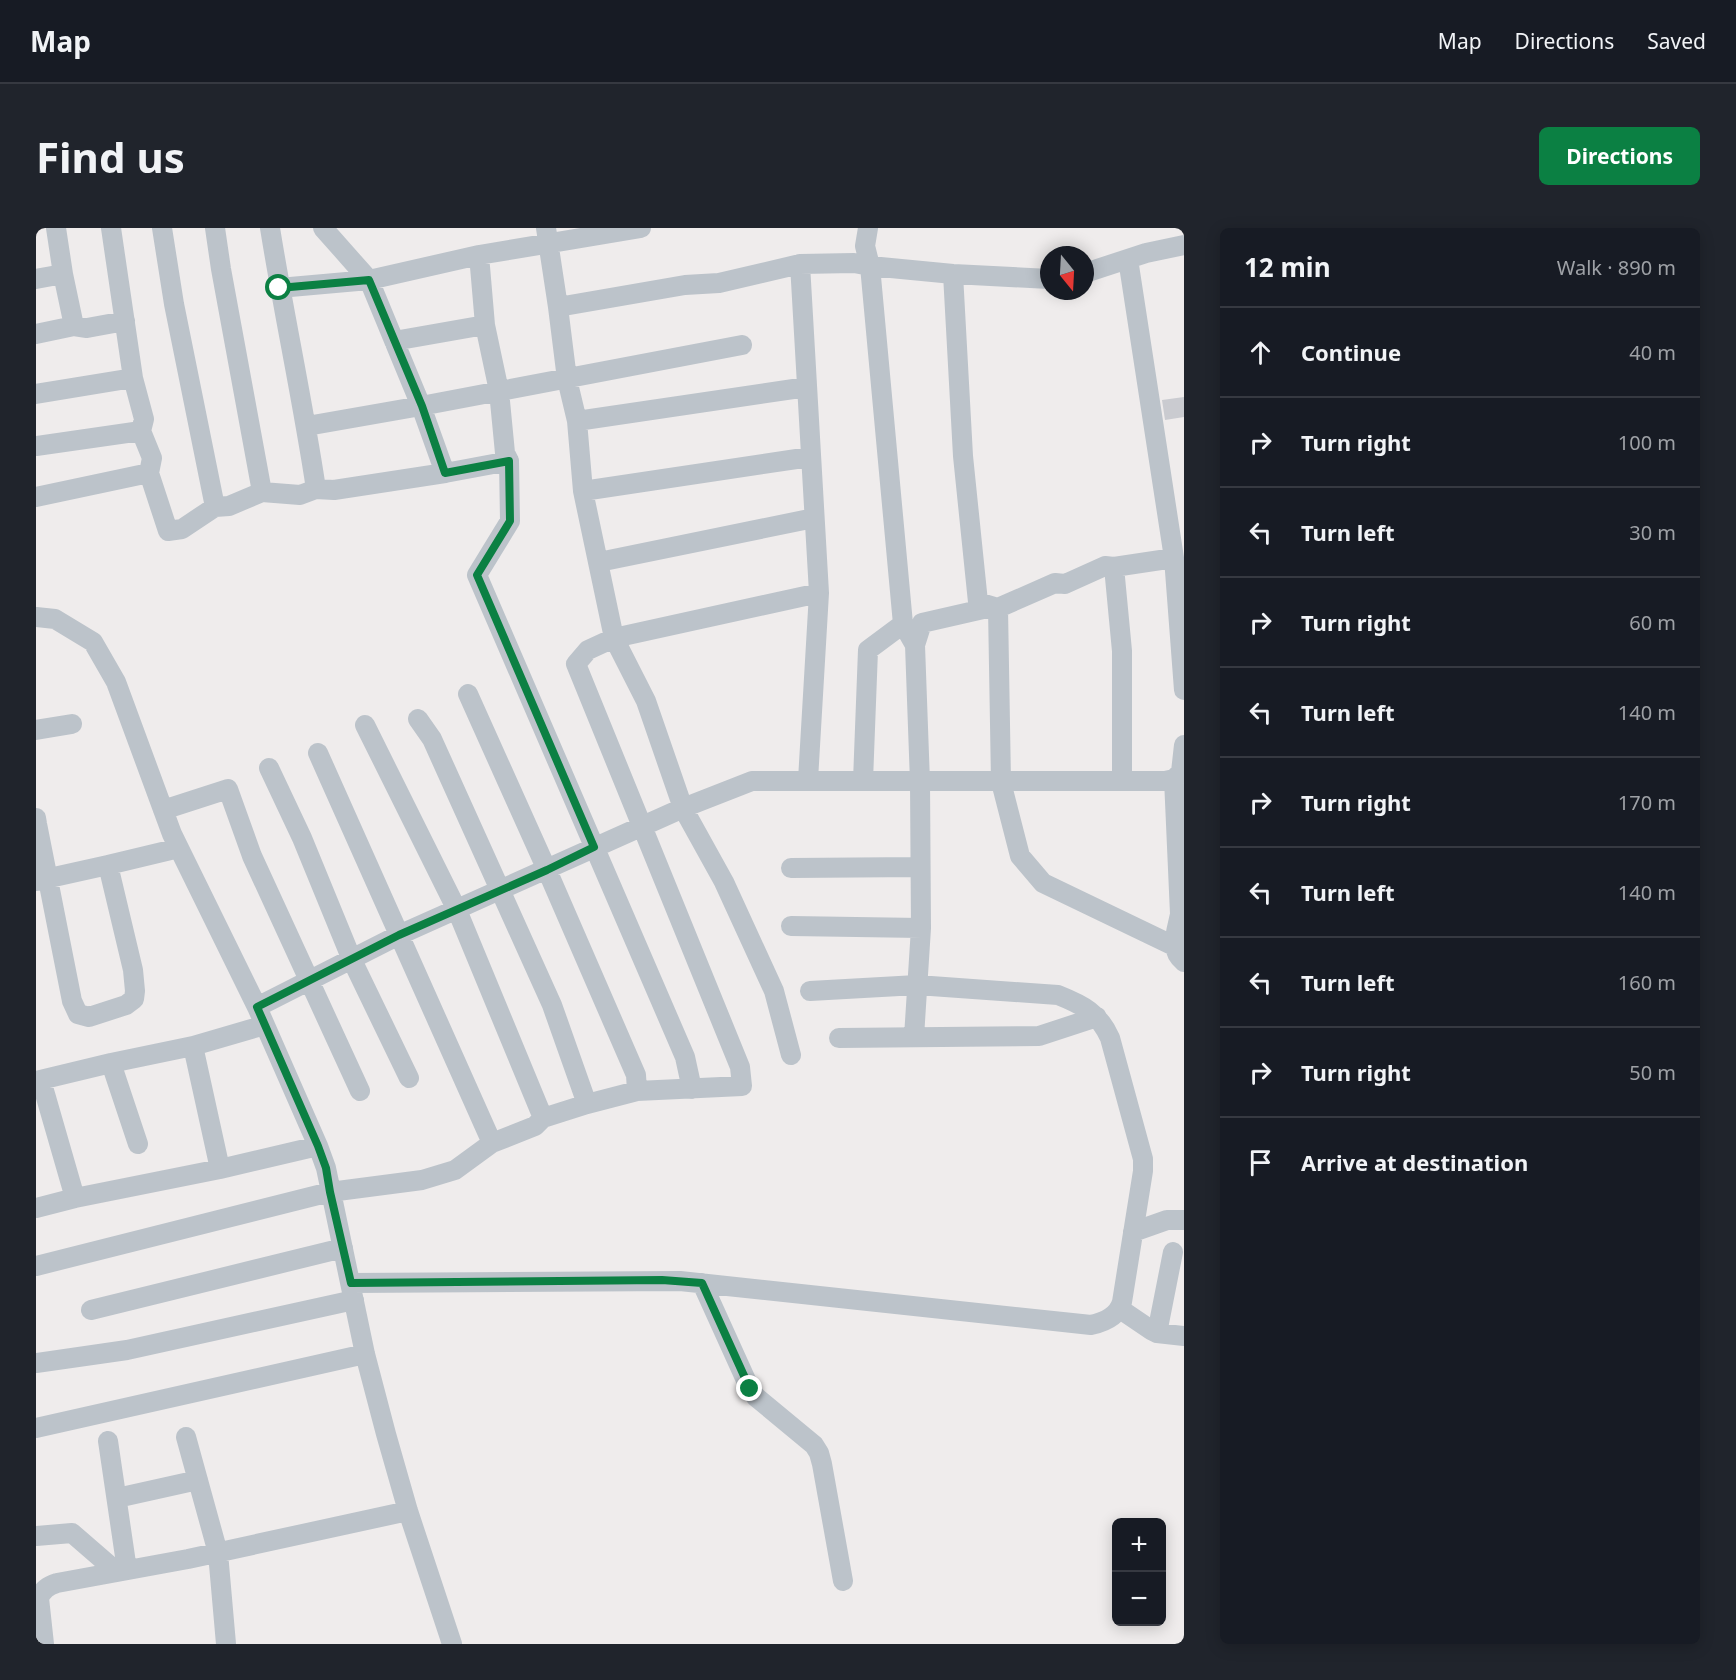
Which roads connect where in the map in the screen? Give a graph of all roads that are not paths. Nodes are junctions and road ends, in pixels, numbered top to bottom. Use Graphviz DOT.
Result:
graph roads {
  1 [pos="56,228"];
  2 [pos="111,228"];
  3 [pos="162,228"];
  4 [pos="215,228"];
  5 [pos="270,228"];
  6 [pos="323,228"];
  7 [pos="641,228"];
  8 [pos="868,228"];
  9 [pos="548,235"];
  10 [pos="1184,245"];
  11 [pos="479,255"];
  12 [pos="1128,259"];
  13 [pos="801,264"];
  14 [pos="870,266"];
  15 [pos="1094,270"];
  16 [pos="63,274"];
  17 [pos="953,274"];
  18 [pos="36,279"];
  19 [pos="1040,279"];
  20 [pos="369,280"];
  21 [pos="279,288"];
  22 [pos="558,308"];
  23 [pos="124,321"];
  24 [pos="485,325"];
  25 [pos="74,326"];
  26 [pos="36,334"];
  27 [pos="394,341"];
  28 [pos="742,345"];
  29 [pos="133,378"];
  30 [pos="567,379"];
  31 [pos="807,387"];
  32 [pos="499,391"];
  33 [pos="36,394"];
  34 [pos="422,406"];
  35 [pos="577,421"];
  36 [pos="307,426"];
  37 [pos="141,431"];
  38 [pos="36,446"];
  39 [pos="810,457"];
  40 [pos="509,461"];
  41 [pos="149,473"];
  42 [pos="445,473"];
  43 [pos="316,489"];
  44 [pos="583,491"];
  45 [pos="262,492"];
  46 [pos="36,497"];
  47 [pos="215,507"];
  48 [pos="814,518"];
  49 [pos="1174,558"];
  50 [pos="598,562"];
  51 [pos="1114,567"];
  52 [pos="1180,586"];
  53 [pos="819,594"];
  54 [pos="995,607"];
  55 [pos="36,617"];
  56 [pos="903,624"];
  57 [pos="614,638"];
  58 [pos="915,645"];
  59 [pos="1183,651"];
  60 [pos="1184,690"];
  61 [pos="468,694"];
  62 [pos="418,719"];
  63 [pos="72,724"];
  64 [pos="365,725"];
  65 [pos="36,730"];
  66 [pos="1184,745"];
  67 [pos="318,753"];
  68 [pos="269,768"];
  69 [pos="1180,774"];
  70 [pos="808,780"];
  71 [pos="863,781"];
  72 [pos="1122,781"];
  73 [pos="920,782"];
  74 [pos="1001,782"];
  75 [pos="683,808"];
  76 [pos="163,810"];
  77 [pos="36,818"];
  78 [pos="643,826"];
  79 [pos="594,847"];
  80 [pos="179,848"];
  81 [pos="108,865"];
  82 [pos="920,867"];
  83 [pos="791,868"];
  84 [pos="547,870"];
  85 [pos="42,880"];
  86 [pos="500,891"];
  87 [pos="457,910"];
  88 [pos="1182,914"];
  89 [pos="791,926"];
  90 [pos="921,928"];
  91 [pos="399,935"];
  92 [pos="1179,954"];
  93 [pos="352,960"];
  94 [pos="310,981"];
  95 [pos="917,984"];
  96 [pos="810,991"];
  97 [pos="257,1007"];
  98 [pos="1097,1017"];
  99 [pos="265,1025"];
  100 [pos="914,1037"];
  101 [pos="839,1038"];
  102 [pos="193,1046"];
  103 [pos="791,1055"];
  104 [pos="111,1063"];
  105 [pos="409,1078"];
  106 [pos="38,1081"];
  107 [pos="692,1089"];
  108 [pos="360,1091"];
  109 [pos="637,1091"];
  110 [pos="587,1104"];
  111 [pos="543,1118"];
  112 [pos="492,1143"];
  113 [pos="138,1144"];
  114 [pos="318,1146"];
  115 [pos="220,1169"];
  116 [pos="330,1192"];
  117 [pos="75,1198"];
  118 [pos="36,1208"];
  119 [pos="1184,1220"];
  120 [pos="1133,1232"];
  121 [pos="343,1248"];
  122 [pos="1173,1252"];
  123 [pos="36,1266"];
  124 [pos="702,1283"];
  125 [pos="353,1291"];
  126 [pos="1120,1309"];
  127 [pos="91,1310"];
  128 [pos="1157,1333"];
  129 [pos="1184,1336"];
  130 [pos="365,1354"];
  131 [pos="36,1363"];
  132 [pos="36,1428"];
  133 [pos="186,1437"];
  134 [pos="108,1441"];
  135 [pos="198,1479"];
  136 [pos="117,1498"];
  137 [pos="408,1510"];
  138 [pos="36,1536"];
  139 [pos="218,1553"];
  140 [pos="122,1571"];
  141 [pos="843,1581"];
  142 [pos="44,1644"];
  143 [pos="226,1644"];
  144 [pos="451,1644"];
  1 -- 16 [label="street"];
  2 -- 23 [label="street"];
  3 -- 47 [label="street"];
  4 -- 45 [label="street"];
  5 -- 21 [label="street"];
  6 -- 20 [label="street"];
  7 -- 9 [label="street"];
  8 -- 14 [label="street"];
  9 -- 11 [label="street"];
  9 -- 22 [label="street"];
  10 -- 12 [label="street"];
  11 -- 20 [label="street"];
  11 -- 24 [label="street"];
  12 -- 15 [label="street"];
  12 -- 49 [label="street"];
  13 -- 14 [label="street"];
  13 -- 22 [label="street"];
  13 -- 31 [label="street"];
  14 -- 17 [label="street"];
  14 -- 56 [label="street"];
  16 -- 18 [label="street"];
  16 -- 25 [label="street"];
  17 -- 19 [label="street"];
  17 -- 54 [label="street"];
  20 -- 21 [label="street"];
  20 -- 27 [label="street"];
  21 -- 36 [label="street"];
  22 -- 30 [label="street"];
  23 -- 25 [label="street"];
  23 -- 29 [label="street"];
  24 -- 27 [label="street"];
  24 -- 32 [label="street"];
  25 -- 26 [label="street"];
  27 -- 34 [label="street"];
  28 -- 30 [label="street"];
  29 -- 33 [label="street"];
  29 -- 37 [label="street"];
  30 -- 32 [label="street"];
  30 -- 35 [label="street"];
  31 -- 35 [label="street"];
  31 -- 39 [label="street"];
  32 -- 34 [label="street"];
  32 -- 40 [label="street"];
  34 -- 36 [label="street"];
  34 -- 42 [label="street"];
  35 -- 44 [label="street"];
  36 -- 43 [label="street"];
  37 -- 38 [label="street"];
  37 -- 41 [label="street"];
  39 -- 44 [label="street"];
  39 -- 48 [label="street"];
  40 -- 42 [label="street"];
  40 -- 79 [label="street"];
  41 -- 46 [label="street"];
  41 -- 47 [label="street"];
  42 -- 43 [label="street"];
  43 -- 45 [label="street"];
  44 -- 50 [label="street"];
  45 -- 47 [label="street"];
  48 -- 50 [label="street"];
  48 -- 53 [label="street"];
  49 -- 51 [label="street"];
  49 -- 52 [label="street"];
  50 -- 57 [label="street"];
  51 -- 54 [label="street"];
  51 -- 72 [label="street"];
  52 -- 59 [label="street"];
  53 -- 57 [label="street"];
  53 -- 70 [label="street"];
  54 -- 58 [label="street"];
  54 -- 74 [label="street"];
  55 -- 76 [label="street"];
  56 -- 58 [label="street"];
  56 -- 71 [label="street"];
  57 -- 75 [label="street"];
  57 -- 78 [label="street"];
  58 -- 73 [label="street"];
  59 -- 60 [label="street"];
  61 -- 84 [label="street"];
  62 -- 86 [label="street"];
  63 -- 65 [label="street"];
  64 -- 87 [label="street"];
  66 -- 69 [label="street"];
  67 -- 91 [label="street"];
  68 -- 93 [label="street"];
  69 -- 72 [label="street"];
  69 -- 88 [label="street"];
  70 -- 71 [label="street"];
  70 -- 75 [label="street"];
  71 -- 73 [label="street"];
  72 -- 74 [label="street"];
  73 -- 74 [label="street"];
  73 -- 82 [label="street"];
  74 -- 92 [label="street"];
  75 -- 78 [label="street"];
  75 -- 103 [label="street"];
  76 -- 80 [label="street"];
  76 -- 94 [label="street"];
  77 -- 85 [label="street"];
  78 -- 79 [label="street"];
  78 -- 107 [label="street"];
  79 -- 84 [label="street"];
  79 -- 107 [label="street"];
  80 -- 81 [label="street"];
  80 -- 97 [label="street"];
  81 -- 85 [label="street"];
  81 -- 85 [label="street"];
  82 -- 83 [label="street"];
  82 -- 90 [label="street"];
  84 -- 86 [label="street"];
  84 -- 109 [label="street"];
  86 -- 87 [label="street"];
  86 -- 110 [label="street"];
  87 -- 91 [label="street"];
  87 -- 111 [label="street"];
  88 -- 92 [label="street"];
  89 -- 90 [label="street"];
  90 -- 95 [label="street"];
  91 -- 93 [label="street"];
  91 -- 112 [label="street"];
  93 -- 94 [label="street"];
  93 -- 105 [label="street"];
  94 -- 97 [label="street"];
  94 -- 108 [label="street"];
  95 -- 96 [label="street"];
  95 -- 98 [label="street"];
  95 -- 100 [label="street"];
  97 -- 99 [label="street"];
  98 -- 100 [label="street"];
  98 -- 120 [label="street"];
  99 -- 102 [label="street"];
  99 -- 114 [label="street"];
  100 -- 101 [label="street"];
  102 -- 104 [label="street"];
  102 -- 115 [label="street"];
  104 -- 106 [label="street"];
  104 -- 113 [label="street"];
  106 -- 117 [label="street"];
  107 -- 109 [label="street"];
  109 -- 110 [label="street"];
  110 -- 111 [label="street"];
  111 -- 112 [label="street"];
  112 -- 116 [label="street"];
  114 -- 115 [label="street"];
  114 -- 116 [label="street"];
  115 -- 117 [label="street"];
  116 -- 121 [label="street"];
  116 -- 123 [label="street"];
  117 -- 118 [label="street"];
  119 -- 120 [label="street"];
  120 -- 126 [label="street"];
  121 -- 125 [label="street"];
  121 -- 127 [label="street"];
  122 -- 128 [label="street"];
  124 -- 125 [label="street"];
  124 -- 126 [label="street"];
  124 -- 141 [label="street"];
  125 -- 130 [label="street"];
  125 -- 131 [label="street"];
  126 -- 128 [label="street"];
  128 -- 129 [label="street"];
  130 -- 132 [label="street"];
  130 -- 137 [label="street"];
  133 -- 135 [label="street"];
  134 -- 136 [label="street"];
  135 -- 136 [label="street"];
  135 -- 139 [label="street"];
  136 -- 140 [label="street"];
  137 -- 139 [label="street"];
  137 -- 144 [label="street"];
  138 -- 140 [label="street"];
  139 -- 140 [label="street"];
  139 -- 143 [label="street"];
  140 -- 142 [label="street"];
}
